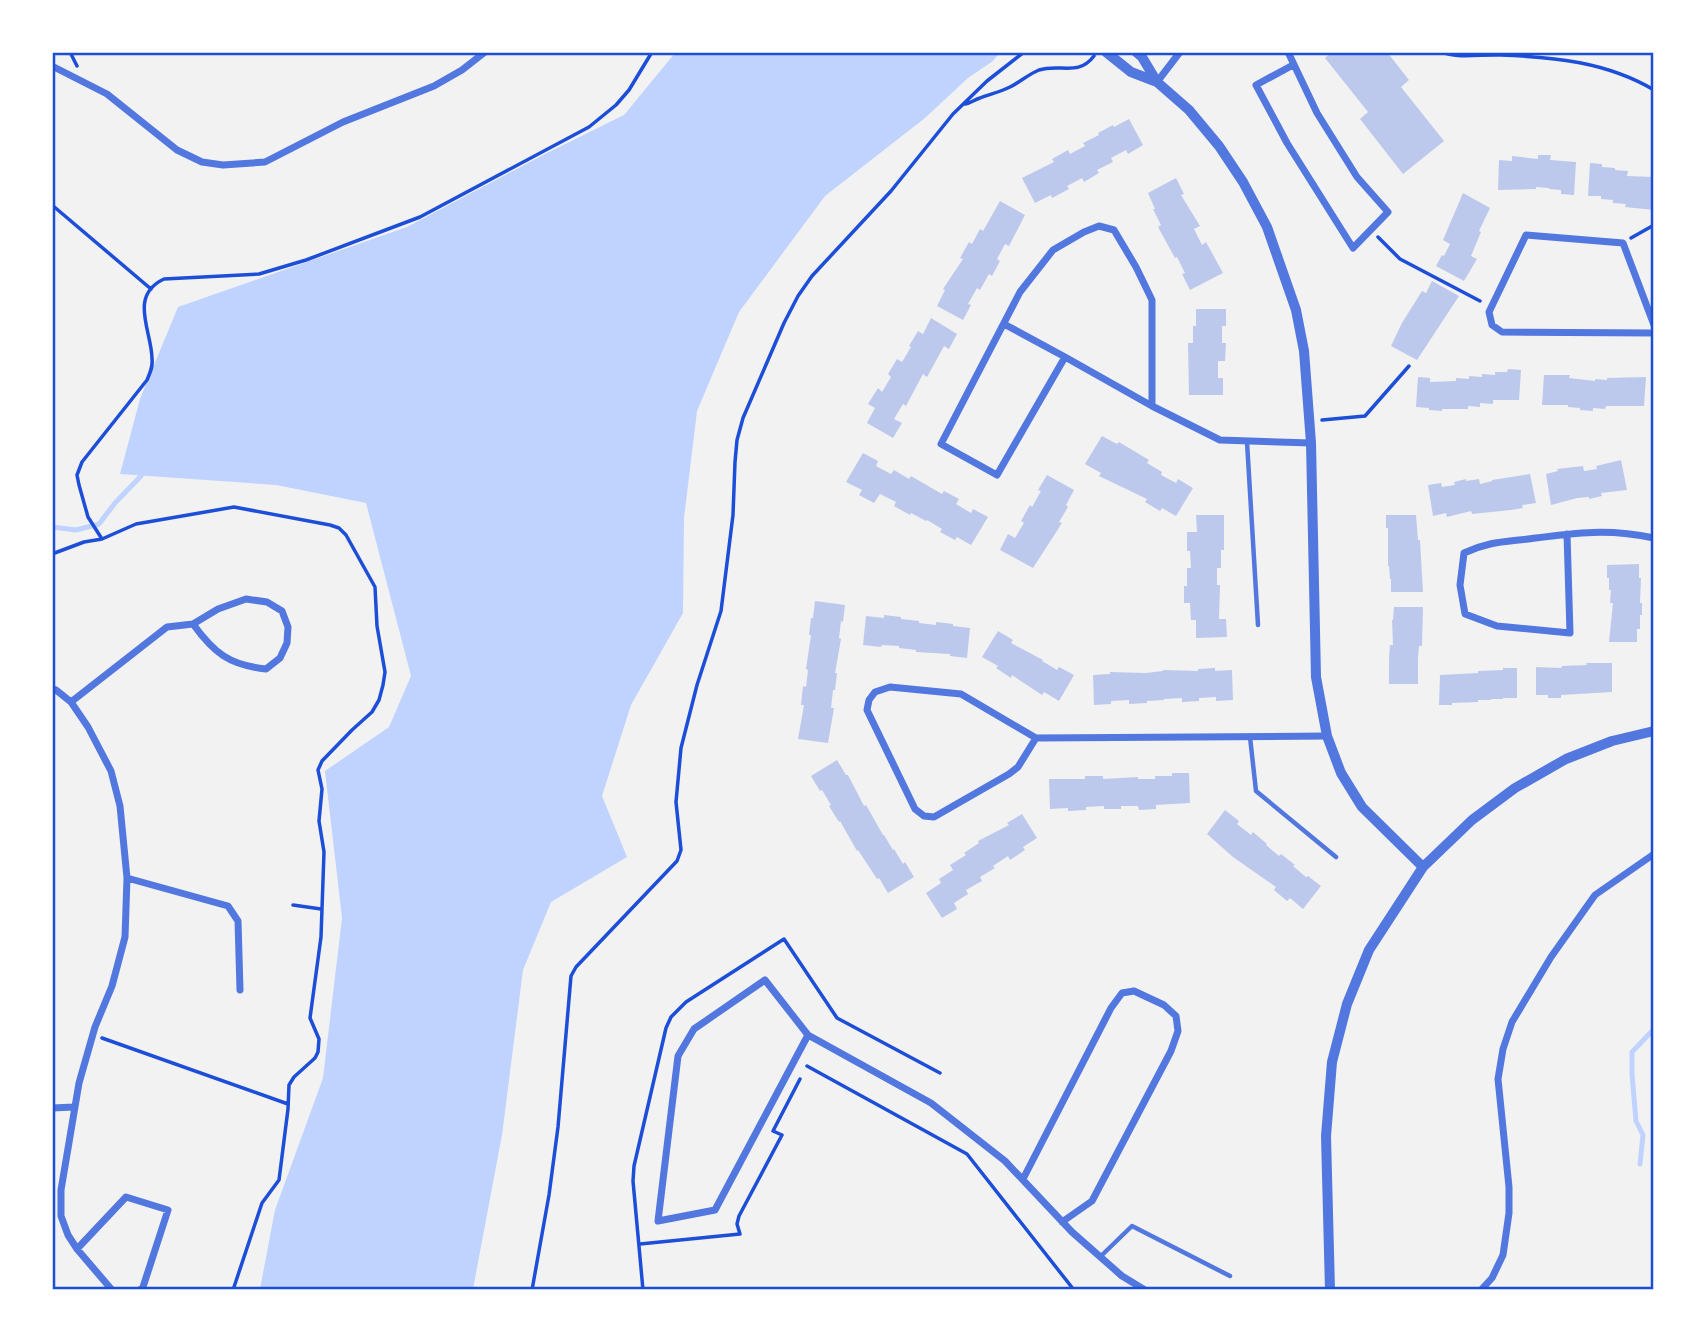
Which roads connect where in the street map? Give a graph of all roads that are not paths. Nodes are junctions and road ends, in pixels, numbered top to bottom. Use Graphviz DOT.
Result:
graph roads {
  1 [pos="485,52"];
  2 [pos="1106,52"];
  3 [pos="1136,52"];
  4 [pos="1180,52"];
  5 [pos="1288,52"];
  6 [pos="1293,65"];
  7 [pos="52,66"];
  8 [pos="1157,82"];
  9 [pos="1004,324"];
  10 [pos="1654,325"];
  11 [pos="1654,333"];
  12 [pos="1065,357"];
  13 [pos="1152,406"];
  14 [pos="1247,441"];
  15 [pos="1311,443"];
  16 [pos="1567,534"];
  17 [pos="1654,538"];
  18 [pos="192,624"];
  19 [pos="1258,625"];
  20 [pos="52,689"];
  21 [pos="71,702"];
  22 [pos="1654,731"];
  23 [pos="1326,736"];
  24 [pos="1250,737"];
  25 [pos="1036,738"];
  26 [pos="1654,854"];
  27 [pos="1336,857"];
  28 [pos="1423,867"];
  29 [pos="127,878"];
  30 [pos="240,990"];
  31 [pos="808,1035"];
  32 [pos="74,1107"];
  33 [pos="52,1108"];
  34 [pos="1023,1179"];
  35 [pos="1062,1222"];
  36 [pos="77,1249"];
  37 [pos="1100,1257"];
  38 [pos="1230,1276"];
  39 [pos="112,1290"];
  40 [pos="140,1290"];
  41 [pos="1145,1290"];
  42 [pos="1330,1290"];
  43 [pos="1481,1290"];
  1 -- 7 [label="street"];
  2 -- 8 [label="street"];
  3 -- 8 [label="street"];
  4 -- 8 [label="street"];
  5 -- 6 [label="street"];
  6 -- 6 [label="street"];
  8 -- 15 [label="street"];
  9 -- 12 [label="street"];
  9 -- 12 [label="street"];
  9 -- 13 [label="street"];
  10 -- 11 [label="street"];
  12 -- 13 [label="street"];
  13 -- 14 [label="street"];
  14 -- 15 [label="street"];
  14 -- 19 [label="lane"];
  15 -- 23 [label="street"];
  16 -- 16 [label="street"];
  16 -- 17 [label="street"];
  18 -- 18 [label="street"];
  18 -- 21 [label="street"];
  20 -- 21 [label="street"];
  21 -- 29 [label="street"];
  22 -- 28 [label="street"];
  23 -- 24 [label="street"];
  23 -- 28 [label="street"];
  24 -- 25 [label="street"];
  24 -- 27 [label="lane"];
  25 -- 25 [label="street"];
  26 -- 43 [label="street"];
  28 -- 42 [label="street"];
  29 -- 30 [label="street"];
  29 -- 32 [label="street"];
  31 -- 31 [label="street"];
  31 -- 34 [label="street"];
  32 -- 33 [label="street"];
  32 -- 36 [label="street"];
  34 -- 35 [label="street"];
  34 -- 35 [label="street"];
  35 -- 37 [label="street"];
  36 -- 39 [label="street"];
  36 -- 40 [label="street"];
  37 -- 38 [label="lane"];
  37 -- 41 [label="street"];
}
